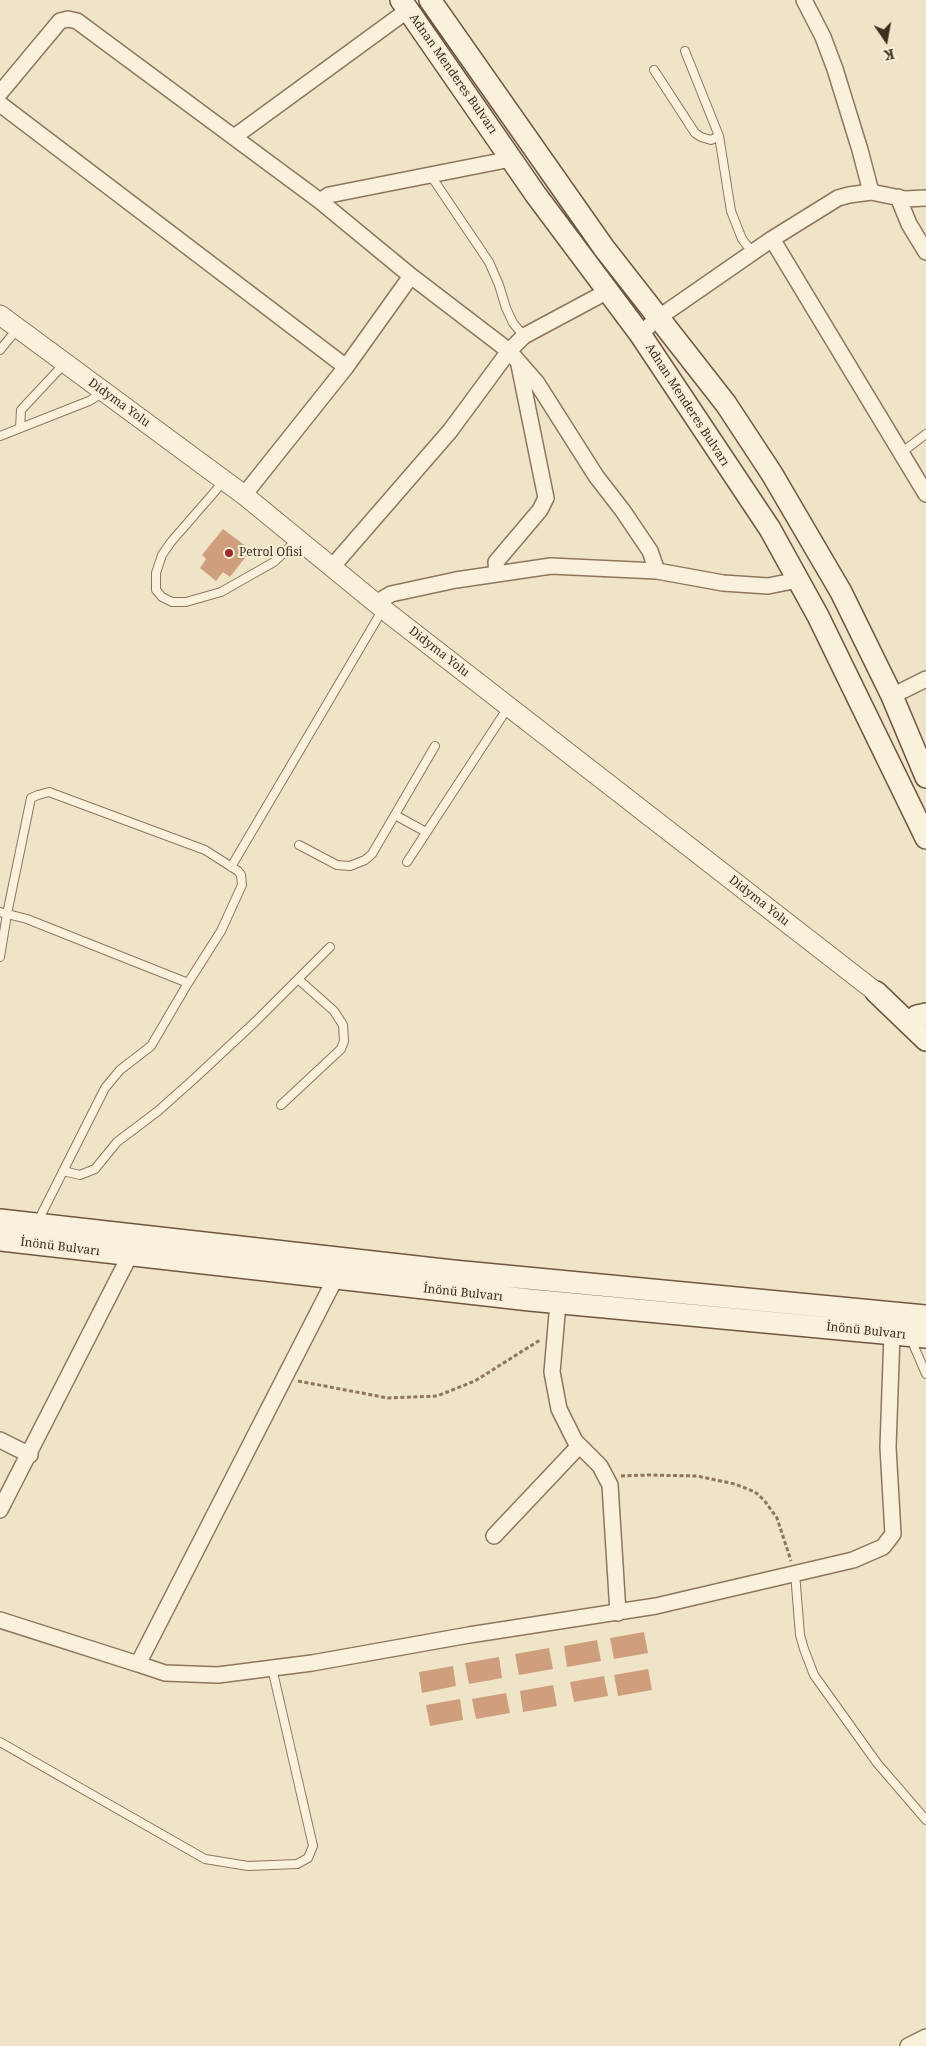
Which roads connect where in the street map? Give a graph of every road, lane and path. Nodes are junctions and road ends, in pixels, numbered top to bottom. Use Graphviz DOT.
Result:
graph roads {
  1 [pos="430,0"];
  2 [pos="804,0"];
  3 [pos="404,5"];
  4 [pos="686,51"];
  5 [pos="654,70"];
  6 [pos="0,93"];
  7 [pos="0,104"];
  8 [pos="719,136"];
  9 [pos="234,137"];
  10 [pos="511,159"];
  11 [pos="431,176"];
  12 [pos="871,192"];
  13 [pos="898,197"];
  14 [pos="926,198"];
  15 [pos="320,201"];
  16 [pos="772,239"];
  17 [pos="926,252"];
  18 [pos="753,253"];
  19 [pos="411,276"];
  20 [pos="608,291"];
  21 [pos="0,315"];
  22 [pos="658,318"];
  23 [pos="18,328"];
  24 [pos="640,334"];
  25 [pos="524,336"];
  26 [pos="0,350"];
  27 [pos="508,351"];
  28 [pos="65,363"];
  29 [pos="519,365"];
  30 [pos="346,367"];
  31 [pos="104,392"];
  32 [pos="20,428"];
  33 [pos="926,434"];
  34 [pos="0,436"];
  35 [pos="901,453"];
  36 [pos="224,481"];
  37 [pos="926,494"];
  38 [pos="244,495"];
  39 [pos="298,539"];
  40 [pos="332,566"];
  41 [pos="657,571"];
  42 [pos="497,574"];
  43 [pos="798,580"];
  44 [pos="379,606"];
  45 [pos="926,679"];
  46 [pos="892,696"];
  47 [pos="509,706"];
  48 [pos="435,746"];
  49 [pos="926,777"];
  50 [pos="395,815"];
  51 [pos="426,832"];
  52 [pos="926,838"];
  53 [pos="299,845"];
  54 [pos="407,862"];
  55 [pos="231,867"];
  56 [pos="3,913"];
  57 [pos="330,946"];
  58 [pos="0,957"];
  59 [pos="298,979"];
  60 [pos="188,983"];
  61 [pos="876,992"];
  62 [pos="923,1017"];
  63 [pos="926,1040"];
  64 [pos="281,1105"];
  65 [pos="63,1171"];
  66 [pos="0,1220"];
  67 [pos="36,1224"];
  68 [pos="0,1240"];
  69 [pos="130,1255"];
  70 [pos="335,1279"];
  71 [pos="558,1303"];
  72 [pos="926,1316"];
  73 [pos="556,1330"];
  74 [pos="909,1336"];
  75 [pos="926,1374"];
  76 [pos="283,1379"];
  77 [pos="0,1440"];
  78 [pos="579,1446"];
  79 [pos="30,1455"];
  80 [pos="607,1479"];
  81 [pos="0,1510"];
  82 [pos="494,1536"];
  83 [pos="795,1573"];
  84 [pos="618,1613"];
  85 [pos="0,1620"];
  86 [pos="138,1664"];
  87 [pos="272,1668"];
  88 [pos="0,1742"];
  89 [pos="926,1820"];
  90 [pos="926,2037"];
  91 [pos="908,2046"];
  1 -- 22 [label="main road, Adnan Menderes Bulvarı"];
  2 -- 12 [label="street"];
  3 -- 9 [label="street"];
  3 -- 10 [label="main road, Adnan Menderes Bulvarı"];
  4 -- 8 [label="lane"];
  5 -- 8 [label="lane"];
  6 -- 9 [label="street"];
  7 -- 30 [label="street"];
  8 -- 18 [label="lane"];
  9 -- 15 [label="street"];
  10 -- 11 [label="street"];
  10 -- 20 [label="main road, Adnan Menderes Bulvarı"];
  11 -- 15 [label="street"];
  11 -- 25 [label="lane"];
  12 -- 13 [label="street"];
  12 -- 16 [label="street"];
  13 -- 14 [label="street"];
  13 -- 17 [label="street"];
  15 -- 19 [label="street"];
  16 -- 18 [label="street"];
  16 -- 35 [label="street"];
  18 -- 22 [label="street"];
  19 -- 27 [label="street"];
  19 -- 30 [label="street"];
  20 -- 24 [label="main road, Adnan Menderes Bulvarı"];
  20 -- 25 [label="street"];
  21 -- 23 [label="street, Didyma Yolu"];
  22 -- 24 [label="street"];
  22 -- 46 [label="main road, Adnan Menderes Bulvarı"];
  23 -- 26 [label="lane"];
  23 -- 28 [label="street, Didyma Yolu"];
  24 -- 43 [label="main road, Adnan Menderes Bulvarı"];
  25 -- 27 [label="street"];
  27 -- 29 [label="street"];
  27 -- 40 [label="street"];
  28 -- 31 [label="street, Didyma Yolu"];
  28 -- 32 [label="lane"];
  29 -- 41 [label="street"];
  29 -- 42 [label="street"];
  30 -- 38 [label="street"];
  31 -- 32 [label="lane"];
  31 -- 36 [label="street, Didyma Yolu"];
  32 -- 34 [label="lane"];
  33 -- 35 [label="lane"];
  35 -- 37 [label="street"];
  36 -- 38 [label="street, Didyma Yolu"];
  36 -- 39 [label="lane"];
  38 -- 39 [label="street, Didyma Yolu"];
  39 -- 40 [label="street, Didyma Yolu"];
  40 -- 44 [label="street, Didyma Yolu"];
  41 -- 42 [label="street"];
  41 -- 43 [label="street"];
  42 -- 44 [label="street"];
  43 -- 52 [label="main road, Adnan Menderes Bulvarı"];
  44 -- 47 [label="street, Didyma Yolu"];
  44 -- 55 [label="lane"];
  45 -- 46 [label="street"];
  46 -- 49 [label="main road, Adnan Menderes Bulvarı"];
  47 -- 51 [label="lane"];
  47 -- 61 [label="street, Didyma Yolu"];
  48 -- 50 [label="lane"];
  50 -- 51 [label="lane"];
  50 -- 53 [label="lane"];
  51 -- 54 [label="lane"];
  55 -- 56 [label="lane"];
  55 -- 60 [label="lane"];
  56 -- 58 [label="lane"];
  56 -- 60 [label="lane"];
  57 -- 59 [label="lane"];
  59 -- 64 [label="lane"];
  59 -- 65 [label="lane"];
  60 -- 65 [label="lane"];
  61 -- 62 [label="main road"];
  61 -- 63 [label="main road"];
  65 -- 67 [label="lane"];
  66 -- 67 [label="main road, İnönü Bulvarı"];
  67 -- 72 [label="main road, İnönü Bulvarı"];
  68 -- 69 [label="main road, İnönü Bulvarı"];
  69 -- 70 [label="main road, İnönü Bulvarı"];
  69 -- 79 [label="street"];
  70 -- 71 [label="main road, İnönü Bulvarı"];
  70 -- 76 [label="street"];
  71 -- 73 [label="street"];
  71 -- 74 [label="main road, İnönü Bulvarı"];
  73 -- 76 [label="path"];
  73 -- 78 [label="street"];
  74 -- 75 [label="lane"];
  74 -- 83 [label="street"];
  76 -- 86 [label="street"];
  77 -- 79 [label="street"];
  78 -- 80 [label="street"];
  78 -- 82 [label="street"];
  79 -- 81 [label="street"];
  80 -- 83 [label="path"];
  80 -- 84 [label="street"];
  83 -- 84 [label="street"];
  83 -- 89 [label="lane"];
  84 -- 87 [label="street"];
  85 -- 86 [label="street"];
  86 -- 87 [label="street"];
  87 -- 88 [label="lane"];
  90 -- 91 [label="street"];
}
